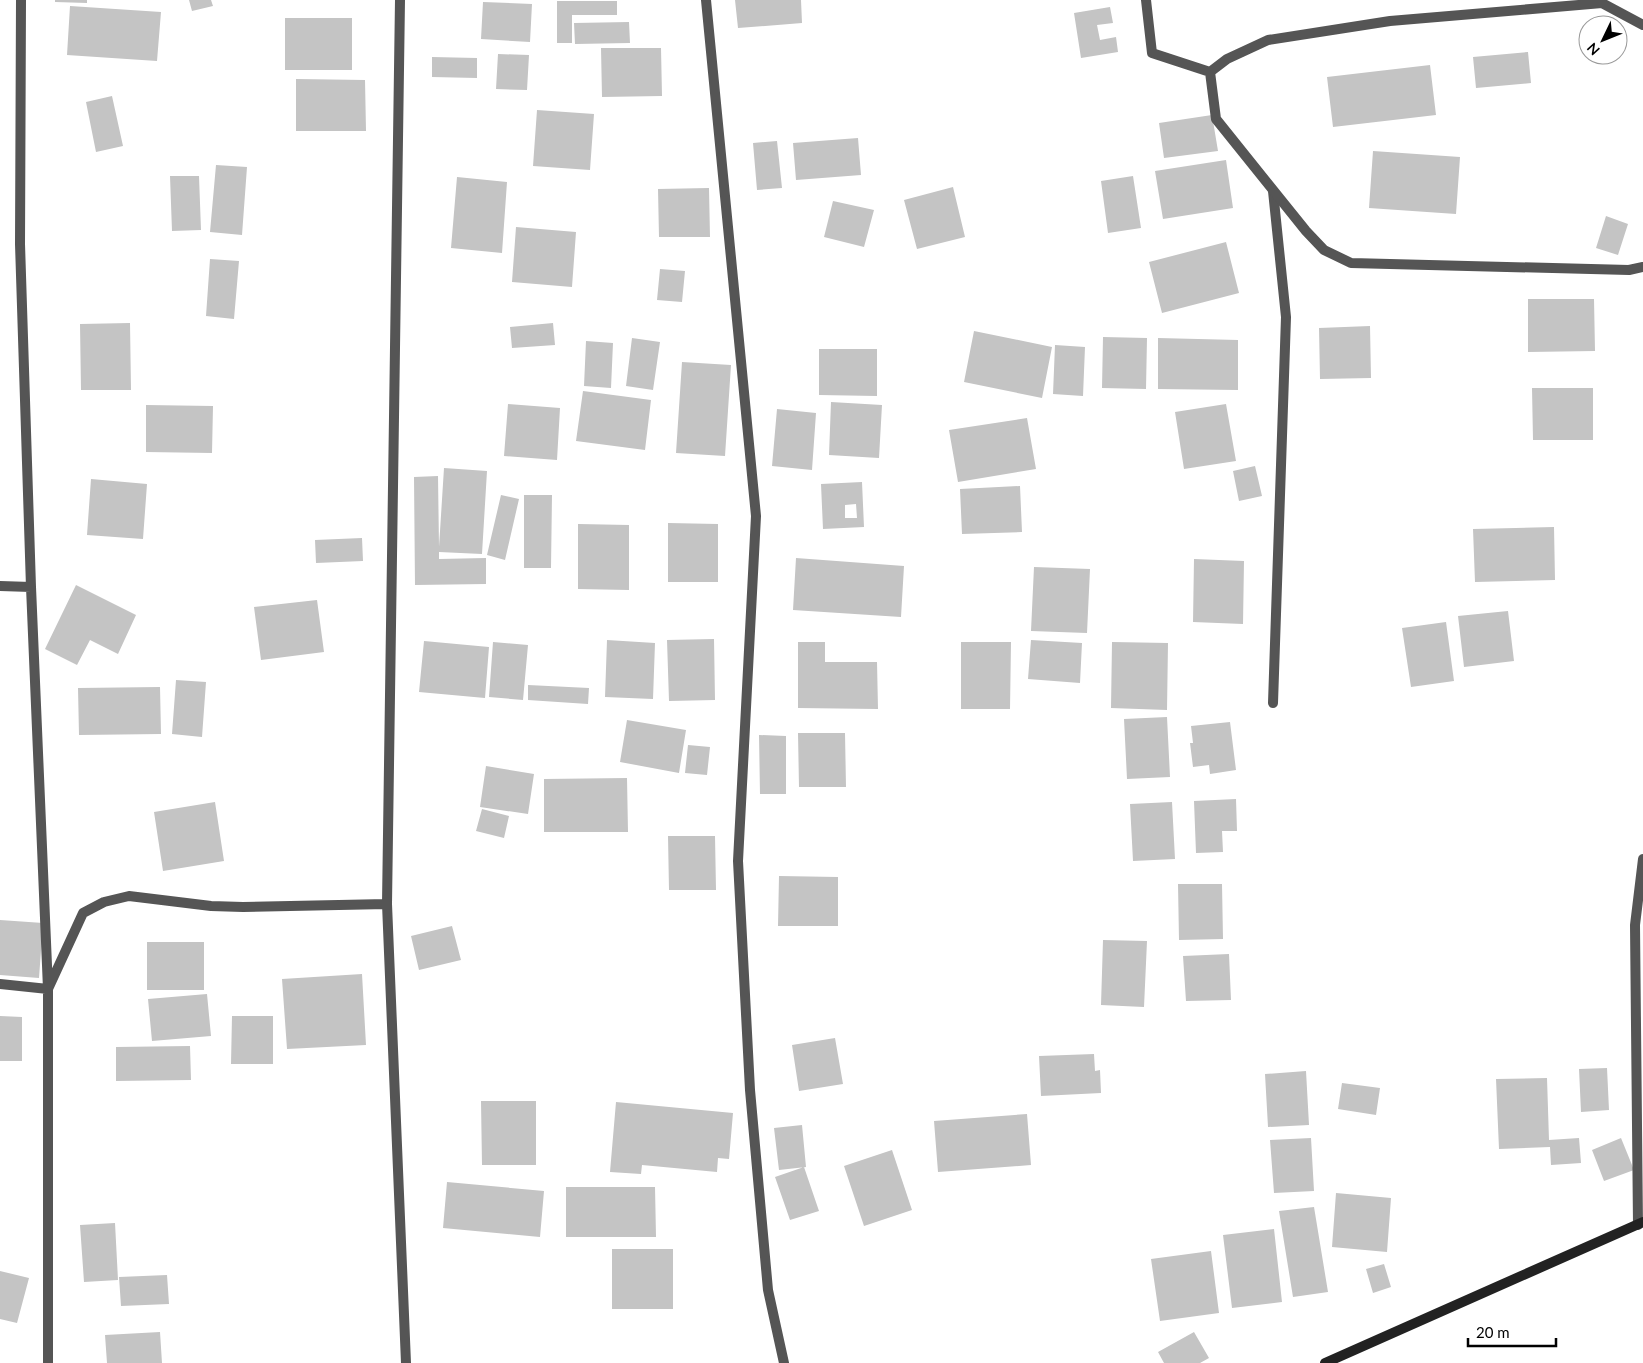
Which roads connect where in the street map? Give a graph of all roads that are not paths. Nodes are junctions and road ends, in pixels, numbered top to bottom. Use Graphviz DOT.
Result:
graph roads {
  1 [pos="21,0"];
  2 [pos="400,0"];
  3 [pos="706,0"];
  4 [pos="1146,0"];
  5 [pos="1643,24"];
  6 [pos="1210,72"];
  7 [pos="1273,191"];
  8 [pos="1643,267"];
  9 [pos="0,586"];
  10 [pos="31,587"];
  11 [pos="1273,703"];
  12 [pos="1643,859"];
  13 [pos="387,904"];
  14 [pos="0,984"];
  15 [pos="48,989"];
  16 [pos="1640,1224"];
  17 [pos="48,1363"];
  18 [pos="406,1363"];
  19 [pos="784,1363"];
  20 [pos="1325,1363"];
  1 -- 10 [label="street"];
  2 -- 13 [label="street"];
  3 -- 19 [label="street"];
  4 -- 6 [label="street"];
  5 -- 6 [label="street"];
  6 -- 7 [label="street"];
  7 -- 8 [label="street"];
  7 -- 11 [label="street"];
  9 -- 10 [label="street"];
  10 -- 15 [label="street"];
  12 -- 16 [label="street"];
  13 -- 15 [label="street"];
  13 -- 18 [label="street"];
  14 -- 15 [label="street"];
  15 -- 17 [label="street"];
  16 -- 20 [label="main road"];
}
